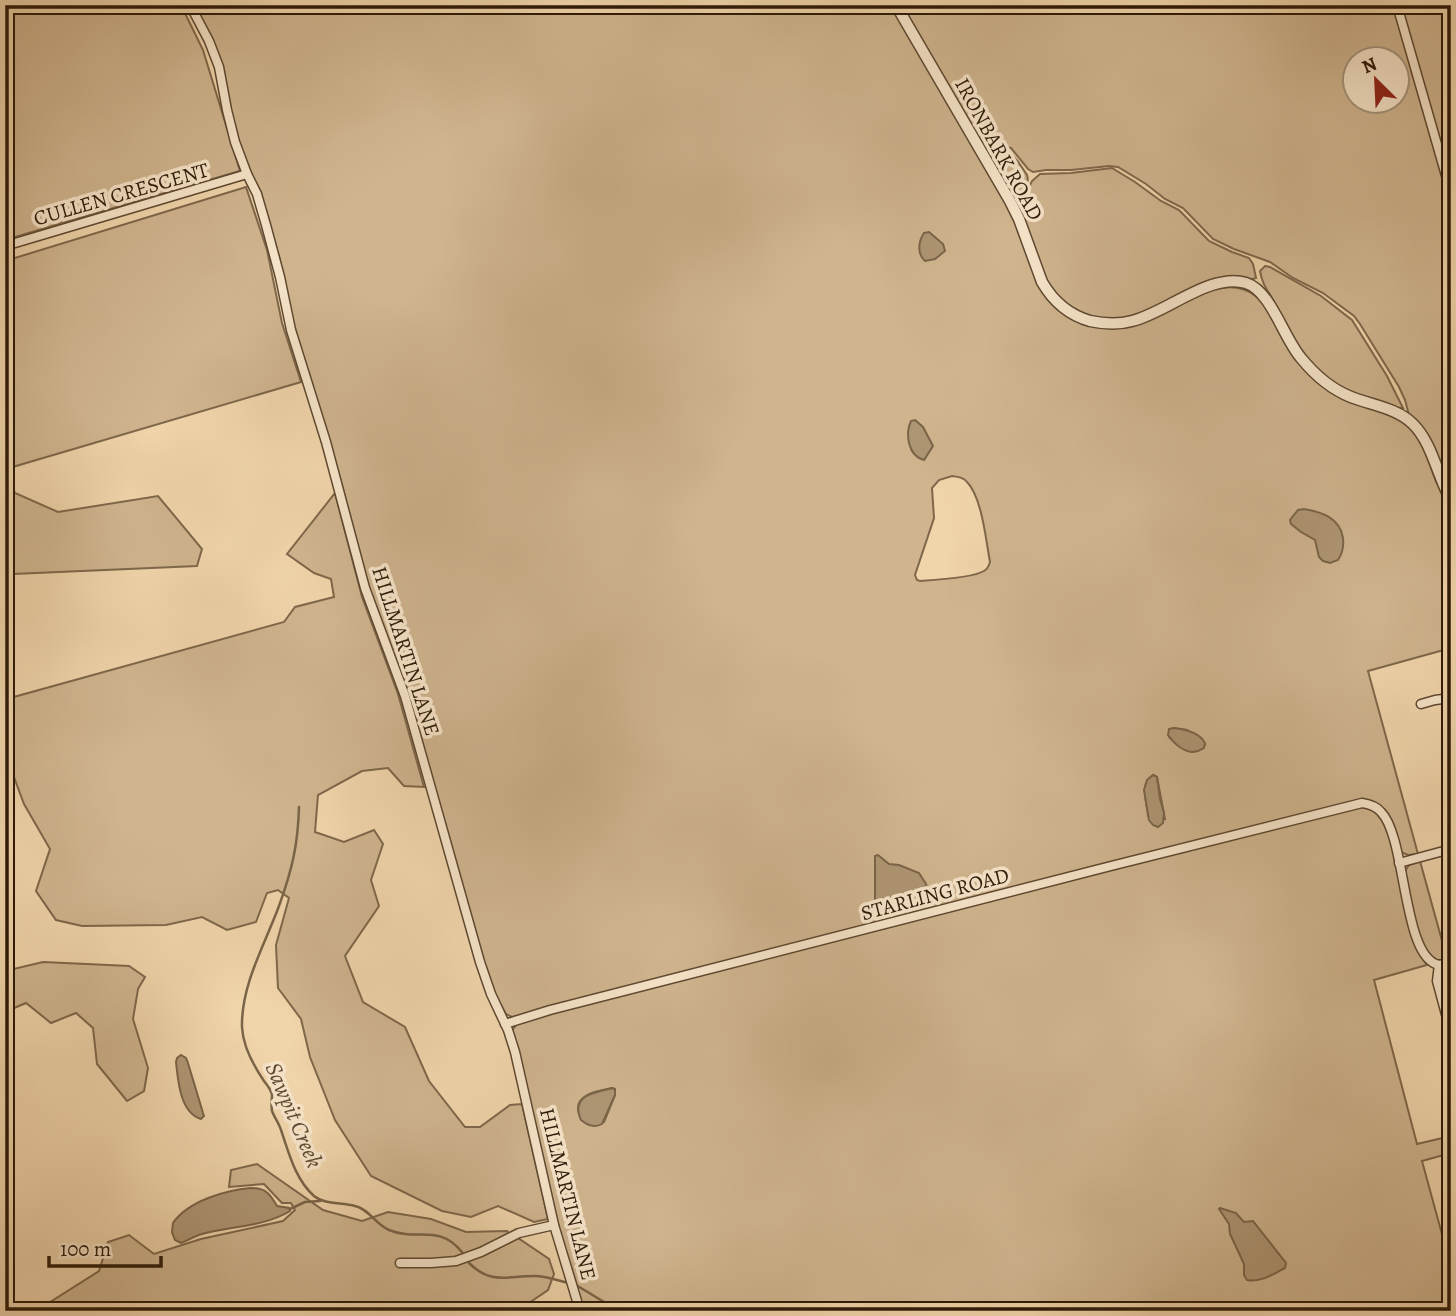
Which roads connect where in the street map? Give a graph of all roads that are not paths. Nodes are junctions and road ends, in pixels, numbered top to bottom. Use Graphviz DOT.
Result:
graph roads {
  1 [pos="190,5"];
  2 [pos="896,5"];
  3 [pos="1397,5"];
  4 [pos="247,174"];
  5 [pos="1451,193"];
  6 [pos="5,246"];
  7 [pos="1451,500"];
  8 [pos="1451,698"];
  9 [pos="1421,704"];
  10 [pos="1451,849"];
  11 [pos="1399,863"];
  12 [pos="1451,963"];
  13 [pos="1438,965"];
  14 [pos="505,1024"];
  15 [pos="1451,1032"];
  16 [pos="554,1225"];
  17 [pos="400,1263"];
  18 [pos="580,1311"];
  1 -- 4 [label="street, HILLMARTIN LANE"];
  2 -- 7 [label="street, IRONBARK ROAD"];
  3 -- 5 [label="street"];
  4 -- 6 [label="street, CULLEN CRESCENT"];
  4 -- 14 [label="street, HILLMARTIN LANE"];
  8 -- 9 [label="street"];
  10 -- 11 [label="street"];
  11 -- 13 [label="street"];
  11 -- 14 [label="street, STARLING ROAD"];
  12 -- 13 [label="street"];
  13 -- 15 [label="street"];
  14 -- 16 [label="street, HILLMARTIN LANE"];
  16 -- 17 [label="street"];
  16 -- 18 [label="street, HILLMARTIN LANE"];
}
